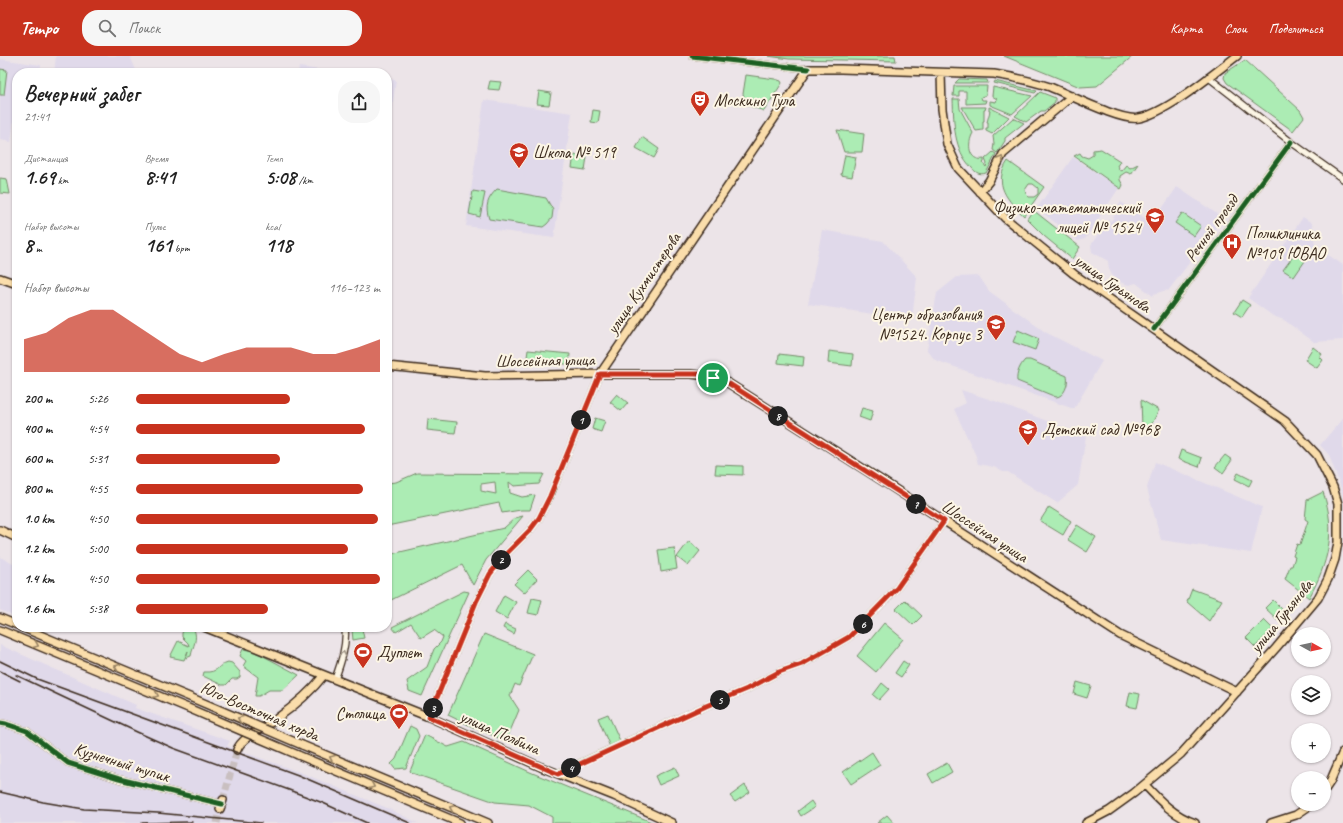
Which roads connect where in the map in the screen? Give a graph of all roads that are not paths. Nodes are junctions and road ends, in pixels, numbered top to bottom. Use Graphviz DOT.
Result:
graph roads {
  1 [pos="692,56"];
  2 [pos="1237,56"];
  3 [pos="808,69"];
  4 [pos="941,73"];
  5 [pos="1208,78"];
  6 [pos="1072,96"];
  7 [pos="1291,142"];
  8 [pos="1343,179"];
  9 [pos="980,192"];
  10 [pos="0,278"];
  11 [pos="12,282"];
  12 [pos="1154,329"];
  13 [pos="392,367"];
  14 [pos="600,374"];
  15 [pos="944,521"];
  16 [pos="0,530"];
  17 [pos="12,536"];
  18 [pos="0,618"];
  19 [pos="12,624"];
  20 [pos="0,630"];
  21 [pos="32,632"];
  22 [pos="216,632"];
  23 [pos="346,632"];
  24 [pos="324,675"];
  25 [pos="335,680"];
  26 [pos="1237,692"];
  27 [pos="429,717"];
  28 [pos="0,723"];
  29 [pos="237,750"];
  30 [pos="1343,752"];
  31 [pos="558,774"];
  32 [pos="1331,780"];
  33 [pos="1145,785"];
  34 [pos="222,804"];
  35 [pos="1302,811"];
  36 [pos="460,823"];
  37 [pos="488,823"];
  38 [pos="672,823"];
  39 [pos="1086,823"];
  40 [pos="1196,823"];
  41 [pos="1271,823"];
  1 -- 3 [label="street"];
  2 -- 5 [label="main road"];
  3 -- 4 [label="main road"];
  3 -- 14 [label="main road, улица Кухмистерова"];
  4 -- 6 [label="main road"];
  4 -- 9 [label="main road, улица Гурьянова"];
  5 -- 6 [label="main road"];
  5 -- 7 [label="street"];
  9 -- 6 [label="main road, one-way"];
  7 -- 8 [label="street"];
  7 -- 12 [label="street, Речной проезд"];
  9 -- 12 [label="main road, улица Гурьянова"];
  10 -- 11 [label="main road"];
  12 -- 26 [label="main road, улица Гурьянова"];
  13 -- 14 [label="main road, Шоссейная улица"];
  14 -- 15 [label="main road, Шоссейная улица"];
  14 -- 27 [label="street, улица Кухмистерова"];
  15 -- 26 [label="main road, Шоссейная улица"];
  15 -- 31 [label="street"];
  16 -- 17 [label="main road"];
  18 -- 19 [label="main road"];
  20 -- 36 [label="main road, Юго-Восточная хорда, one-way, bridge"];
  37 -- 21 [label="main road, Юго-Восточная хорда, one-way, bridge"];
  22 -- 24 [label="main road, улица Полбина"];
  25 -- 23 [label="street, one-way"];
  24 -- 25 [label="main road, улица Полбина"];
  24 -- 29 [label="main road"];
  25 -- 27 [label="main road, улица Полбина"];
  26 -- 33 [label="main road"];
  27 -- 31 [label="main road, улица Полбина"];
  28 -- 34 [label="street, Кузнечный тупик"];
  30 -- 32 [label="main road"];
  31 -- 38 [label="main road, улица Полбина"];
  33 -- 39 [label="main road"];
  33 -- 40 [label="main road"];
  35 -- 41 [label="main road"];
}
